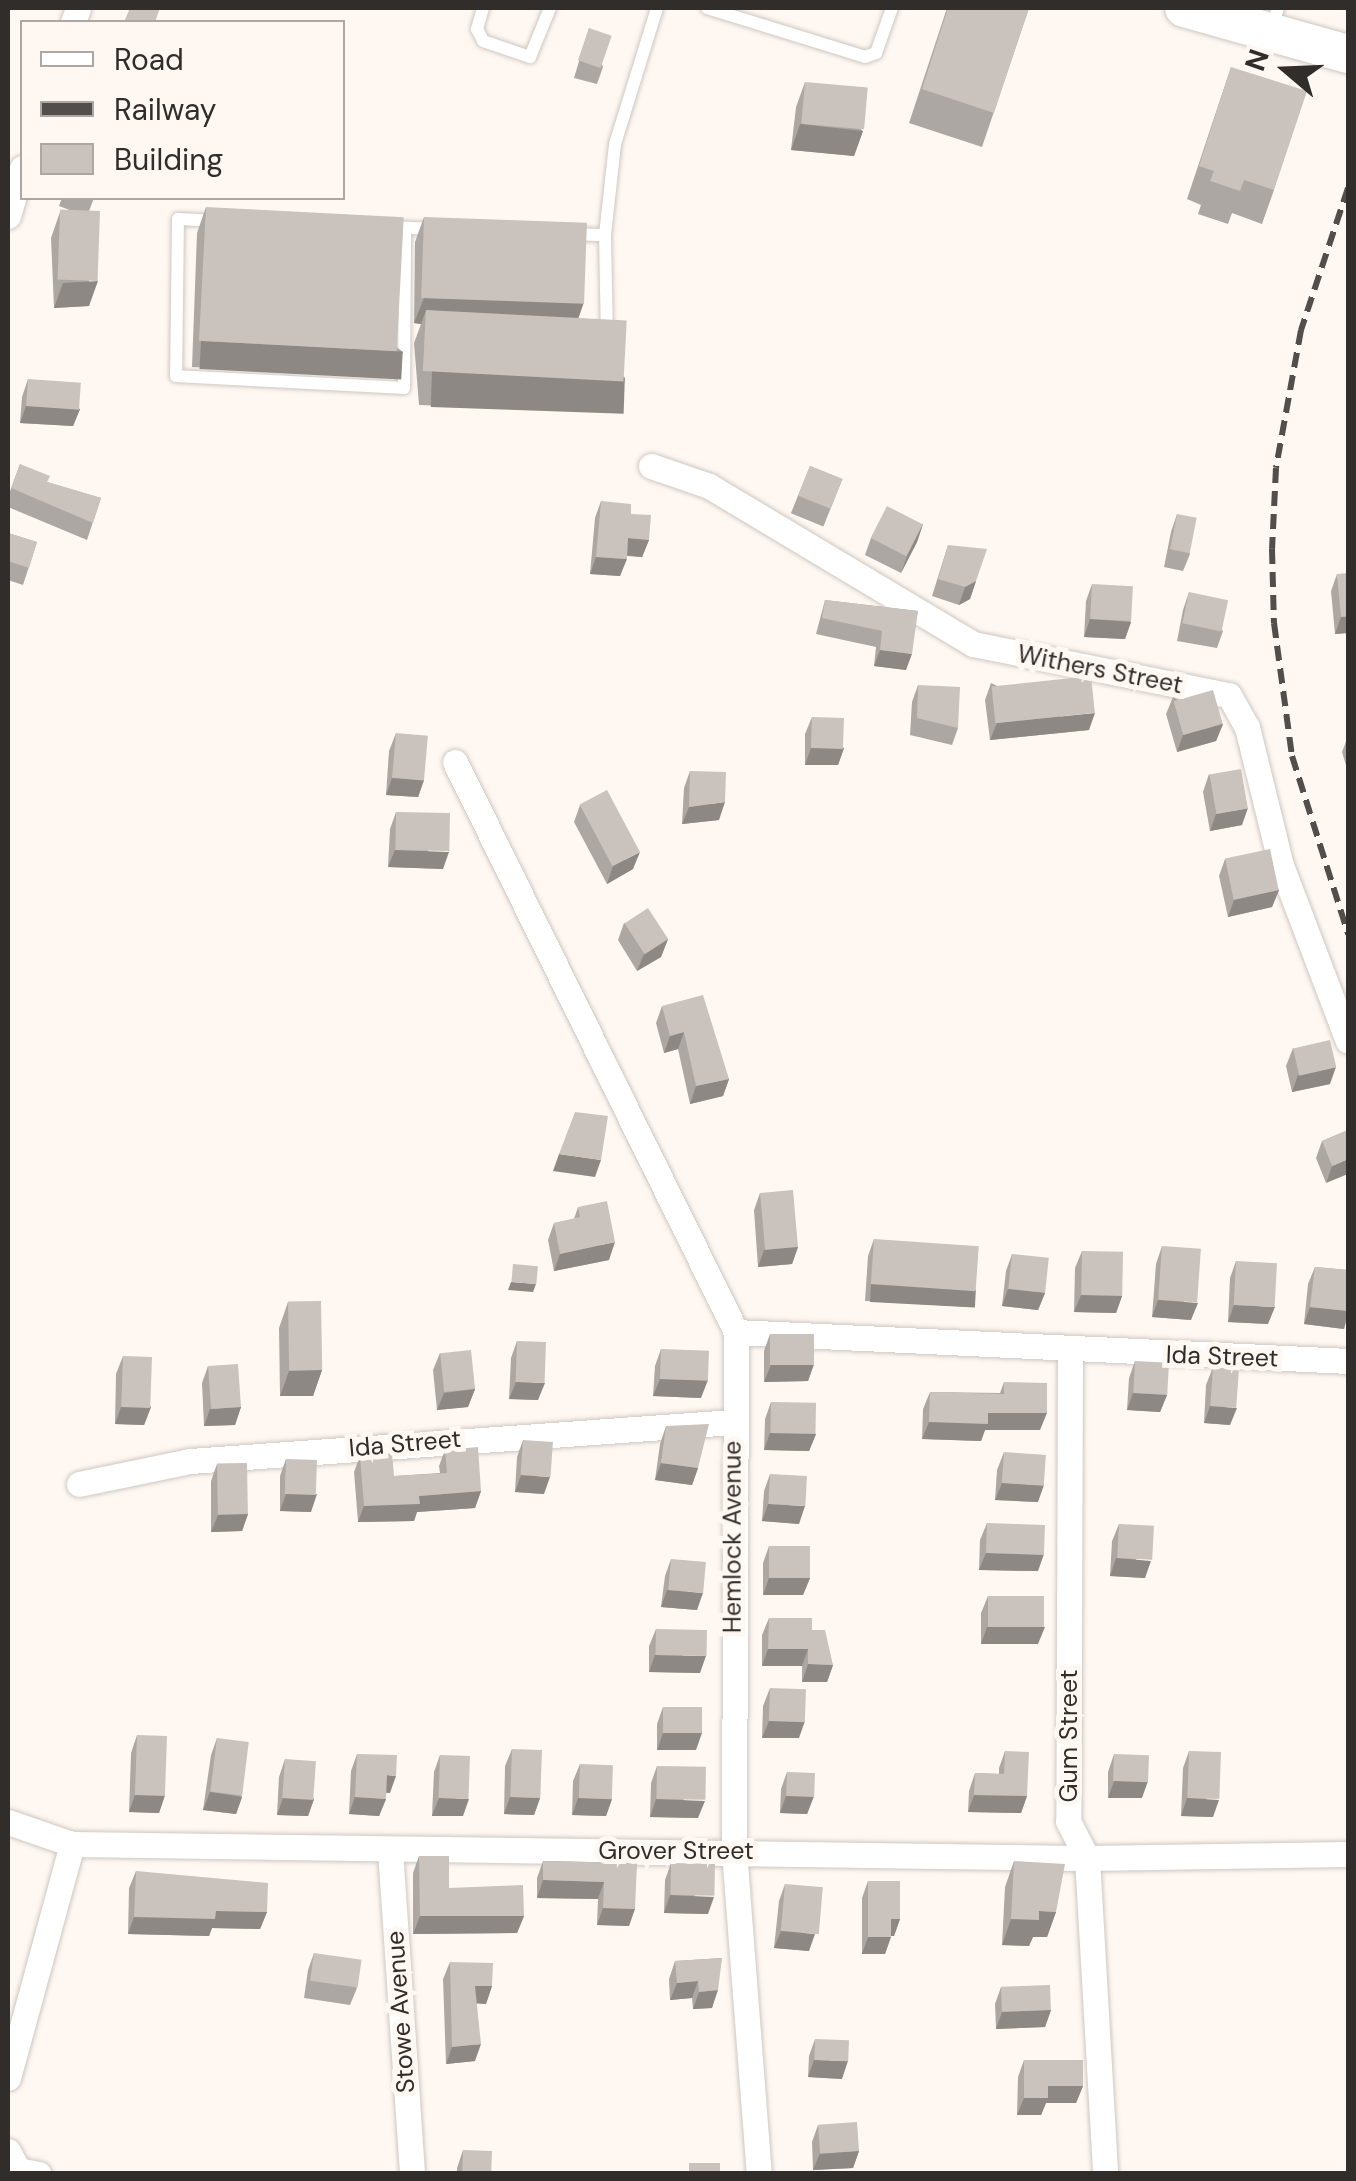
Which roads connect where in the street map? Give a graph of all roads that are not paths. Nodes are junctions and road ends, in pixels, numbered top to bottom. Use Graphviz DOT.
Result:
graph roads {
  1 [pos="483,8"];
  2 [pos="550,8"];
  3 [pos="657,8"];
  4 [pos="707,8"];
  5 [pos="892,8"];
  6 [pos="1184,8"];
  7 [pos="1274,20"];
  8 [pos="1343,52"];
  9 [pos="20,175"];
  10 [pos="8,216"];
  11 [pos="235,222"];
  12 [pos="367,226"];
  13 [pos="405,228"];
  14 [pos="459,230"];
  15 [pos="550,233"];
  16 [pos="605,235"];
  17 [pos="404,334"];
  18 [pos="422,334"];
  19 [pos="589,339"];
  20 [pos="651,466"];
  21 [pos="456,762"];
  22 [pos="1348,1041"];
  23 [pos="736,1332"];
  24 [pos="1070,1353"];
  25 [pos="1348,1361"];
  26 [pos="733,1422"];
  27 [pos="79,1484"];
  28 [pos="8,1822"];
  29 [pos="72,1844"];
  30 [pos="390,1850"];
  31 [pos="734,1851"];
  32 [pos="1348,1854"];
  33 [pos="1087,1858"];
  34 [pos="8,2078"];
  35 [pos="8,2151"];
  36 [pos="39,2174"];
  37 [pos="412,2174"];
  38 [pos="759,2174"];
  39 [pos="1105,2174"];
  1 -- 2 [label="lane"];
  3 -- 16 [label="lane"];
  4 -- 5 [label="lane"];
  6 -- 7 [label="main road"];
  7 -- 8 [label="main road"];
  9 -- 10 [label="street"];
  11 -- 17 [label="lane"];
  12 -- 13 [label="lane"];
  13 -- 14 [label="lane"];
  13 -- 17 [label="lane"];
  15 -- 16 [label="lane"];
  16 -- 19 [label="lane"];
  17 -- 18 [label="lane"];
  20 -- 22 [label="street, Withers Street"];
  21 -- 23 [label="street, Hemlock Avenue"];
  23 -- 24 [label="street, Ida Street"];
  23 -- 26 [label="street, Hemlock Avenue"];
  24 -- 25 [label="street, Ida Street"];
  24 -- 33 [label="street, Gum Street"];
  26 -- 27 [label="street, Ida Street"];
  26 -- 31 [label="street, Hemlock Avenue"];
  28 -- 29 [label="street, Grover Street"];
  29 -- 30 [label="street, Grover Street"];
  29 -- 34 [label="street"];
  30 -- 31 [label="street, Grover Street"];
  30 -- 37 [label="street, Stowe Avenue"];
  31 -- 33 [label="street, Grover Street"];
  31 -- 38 [label="street, Hemlock Avenue"];
  32 -- 33 [label="street, Grover Street"];
  33 -- 39 [label="street, Gum Street"];
  35 -- 36 [label="street"];
}
